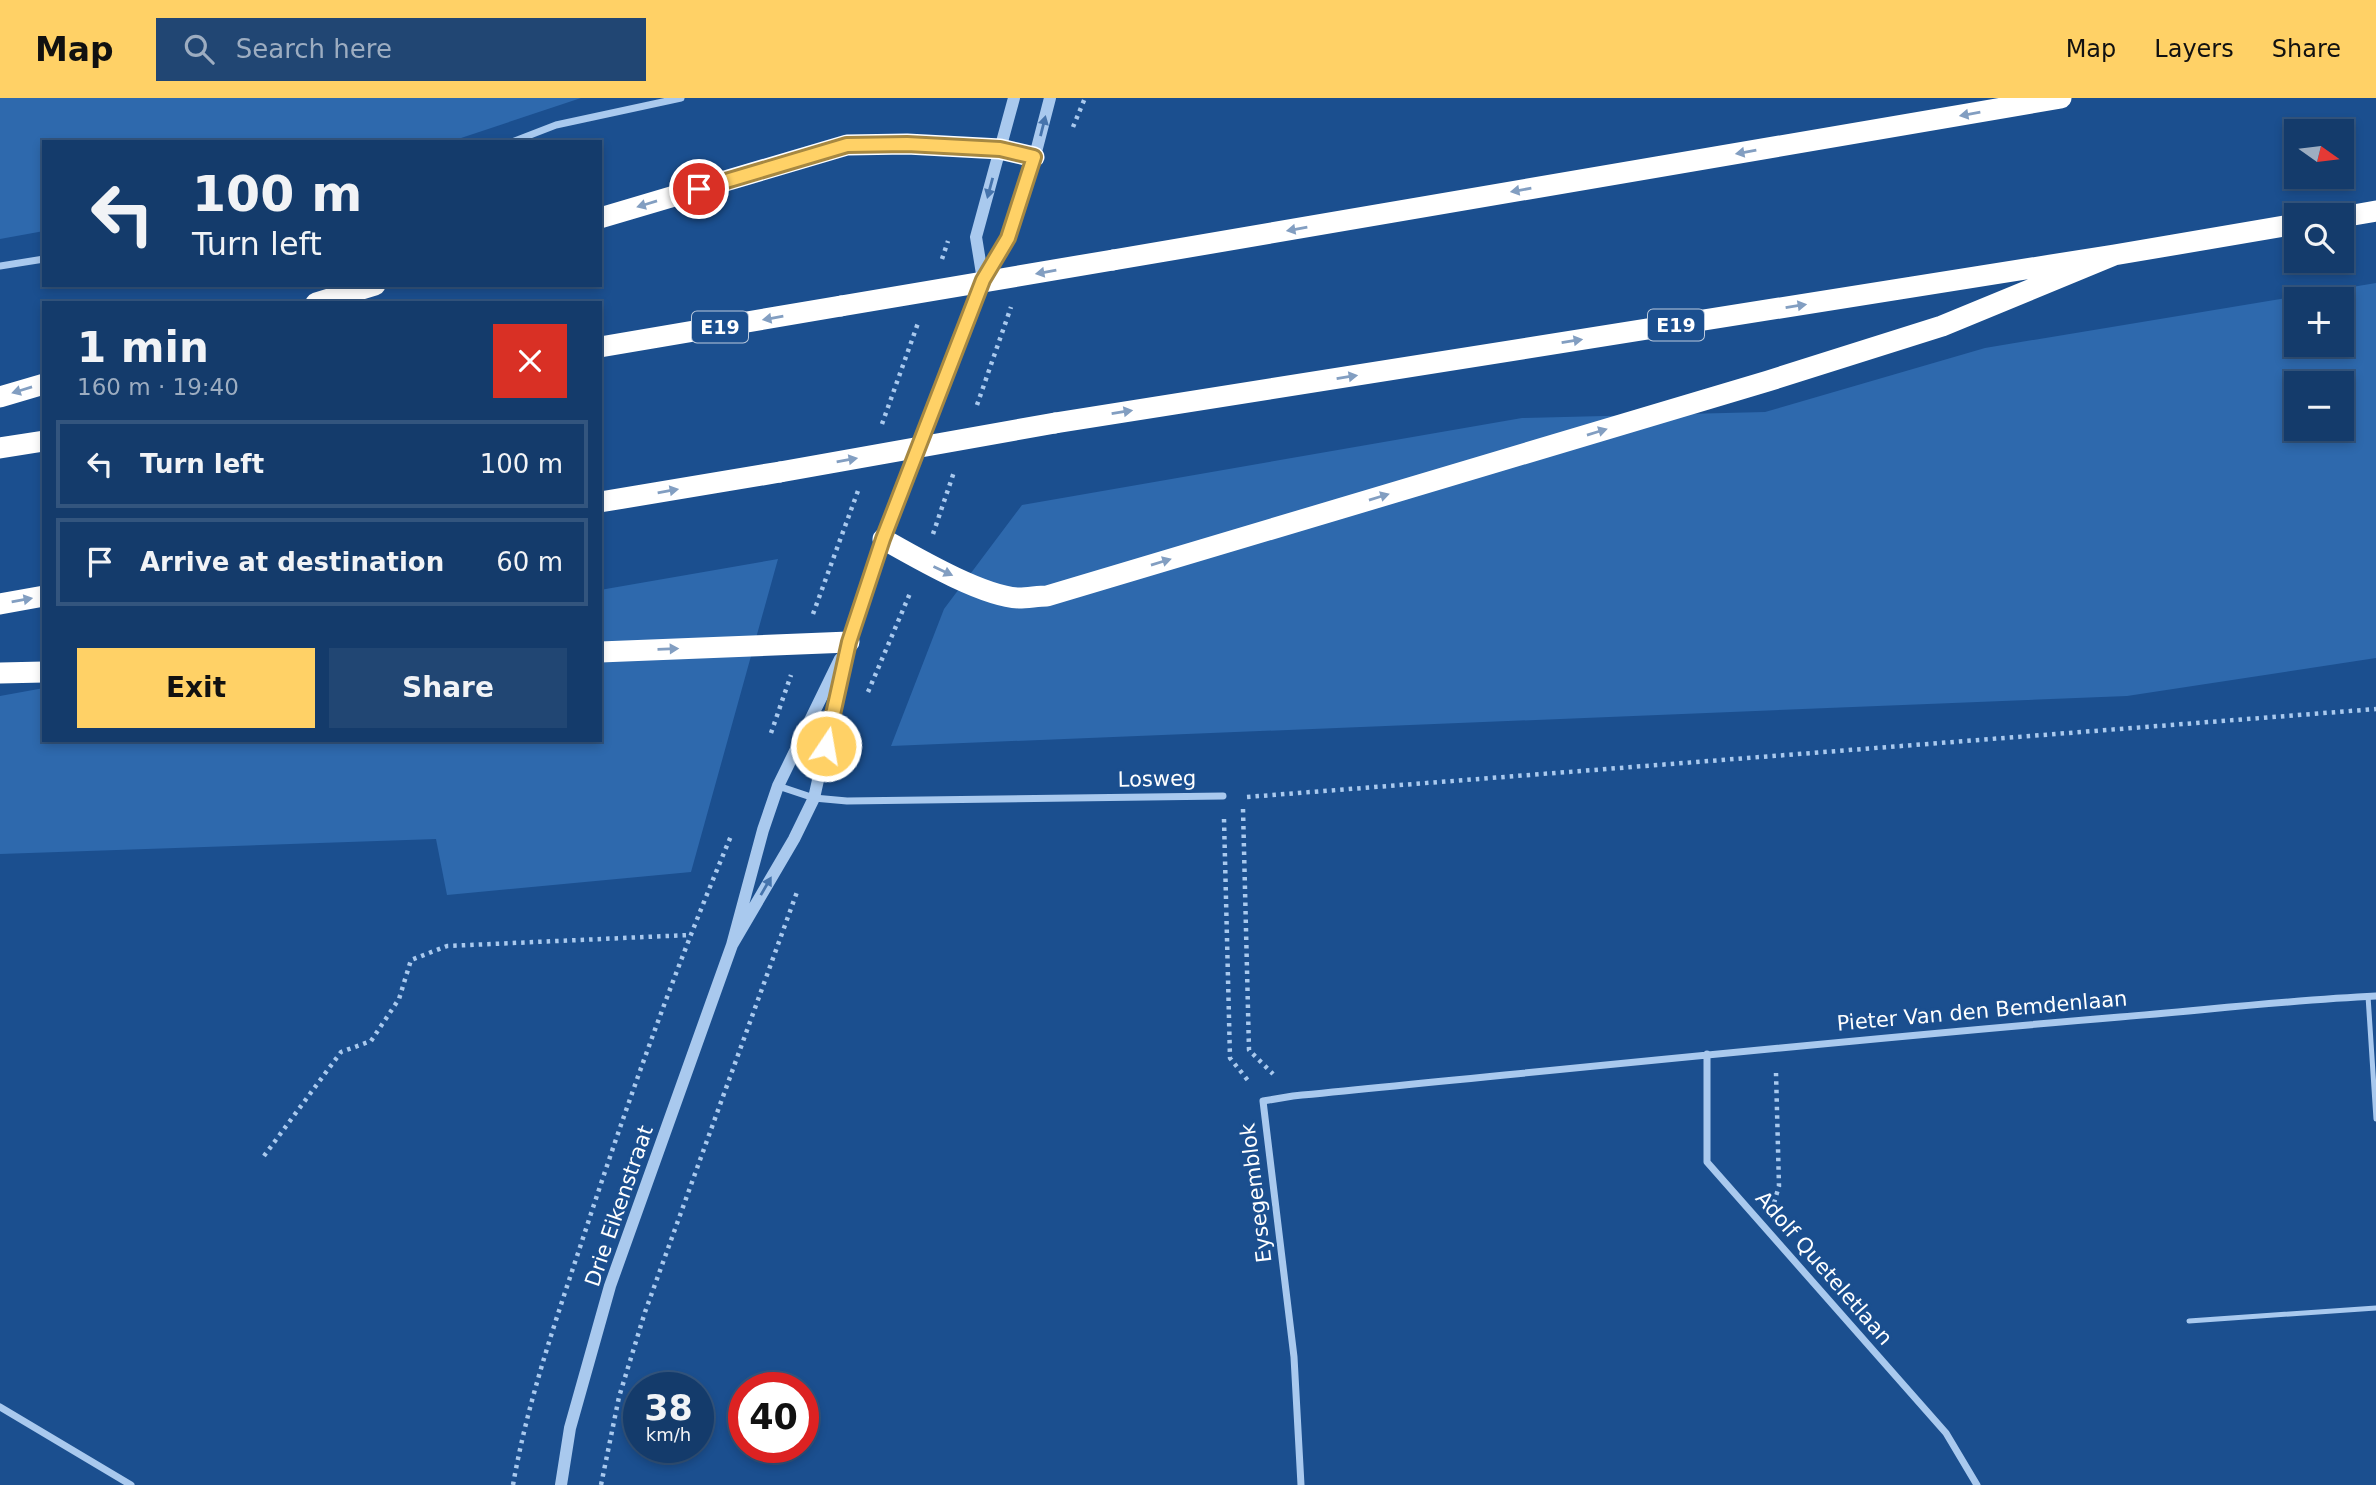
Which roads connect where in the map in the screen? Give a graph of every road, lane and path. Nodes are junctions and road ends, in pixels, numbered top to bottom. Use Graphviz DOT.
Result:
graph roads {
  1 [pos="681,98"];
  2 [pos="1014,98"];
  3 [pos="1050,98"];
  4 [pos="2061,98"];
  5 [pos="517,140"];
  6 [pos="1000,149"];
  7 [pos="1034,157"];
  8 [pos="2376,211"];
  9 [pos="2354,215"];
  10 [pos="602,217"];
  11 [pos="2284,226"];
  12 [pos="950,235"];
  13 [pos="2114,255"];
  14 [pos="42,259"];
  15 [pos="941,261"];
  16 [pos="0,266"];
  17 [pos="983,280"];
  18 [pos="368,287"];
  19 [pos="323,301"];
  20 [pos="923,312"];
  21 [pos="602,347"];
  22 [pos="42,385"];
  23 [pos="0,397"];
  24 [pos="881,427"];
  25 [pos="42,441"];
  26 [pos="0,448"];
  27 [pos="862,478"];
  28 [pos="602,502"];
  29 [pos="883,539"];
  30 [pos="42,596"];
  31 [pos="0,604"];
  32 [pos="849,642"];
  33 [pos="802,644"];
  34 [pos="602,652"];
  35 [pos="42,672"];
  36 [pos="0,673"];
  37 [pos="2376,709"];
  38 [pos="768,740"];
  39 [pos="778,786"];
  40 [pos="1223,796"];
  41 [pos="814,798"];
  42 [pos="735,825"];
  43 [pos="690,935"];
  44 [pos="732,945"];
  45 [pos="2372,996"];
  46 [pos="1775,1048"];
  47 [pos="1707,1054"];
  48 [pos="1592,1068"];
  49 [pos="1293,1096"];
  50 [pos="1263,1101"];
  51 [pos="2376,1119"];
  52 [pos="264,1156"];
  53 [pos="1766,1229"];
  54 [pos="2376,1308"];
  55 [pos="2189,1321"];
  56 [pos="0,1407"];
  57 [pos="131,1485"];
  58 [pos="513,1485"];
  59 [pos="561,1485"];
  60 [pos="1301,1485"];
  61 [pos="1977,1485"];
  1 -- 5 [label="street"];
  2 -- 6 [label="street"];
  7 -- 3 [label="street, Drie Eikenstraat, one-way"];
  4 -- 21 [label="highway, E19, one-way, bridge"];
  6 -- 7 [label="highway"];
  6 -- 10 [label="highway, one-way"];
  6 -- 17 [label="street, one-way"];
  7 -- 17 [label="street, Drie Eikenstraat"];
  8 -- 9 [label="highway"];
  11 -- 13 [label="highway, E19"];
  12 -- 15 [label="path"];
  28 -- 13 [label="highway, E19, one-way, bridge"];
  29 -- 13 [label="highway, one-way"];
  14 -- 16 [label="street"];
  17 -- 29 [label="street, Drie Eikenstraat"];
  18 -- 19 [label="highway"];
  20 -- 24 [label="path"];
  22 -- 23 [label="highway, one-way"];
  25 -- 26 [label="highway"];
  27 -- 33 [label="path"];
  29 -- 32 [label="street, Drie Eikenstraat"];
  31 -- 30 [label="highway, one-way"];
  32 -- 33 [label="highway"];
  32 -- 39 [label="street, Drie Eikenstraat"];
  32 -- 41 [label="street, Drie Eikenstraat"];
  34 -- 33 [label="highway, one-way"];
  33 -- 38 [label="path"];
  35 -- 36 [label="highway"];
  37 -- 49 [label="path"];
  39 -- 41 [label="street, Losweg"];
  39 -- 44 [label="street, Drie Eikenstraat"];
  40 -- 41 [label="street, Losweg"];
  40 -- 50 [label="path, Losweg"];
  44 -- 41 [label="street, Drie Eikenstraat, one-way"];
  42 -- 43 [label="path"];
  43 -- 52 [label="path"];
  43 -- 58 [label="path"];
  44 -- 59 [label="street, Drie Eikenstraat"];
  45 -- 46 [label="street, Pieter Van den Bemdenlaan"];
  45 -- 51 [label="lane"];
  46 -- 47 [label="street, Pieter Van den Bemdenlaan"];
  46 -- 53 [label="path"];
  47 -- 48 [label="street, Pieter Van den Bemdenlaan"];
  47 -- 53 [label="street, Adolf Queteletlaan"];
  48 -- 49 [label="street, Eysegemblok"];
  49 -- 50 [label="street, Eysegemblok"];
  50 -- 60 [label="street, Eysegemblok"];
  53 -- 61 [label="street, Adolf Queteletlaan"];
  54 -- 55 [label="lane"];
  56 -- 57 [label="street"];
}
